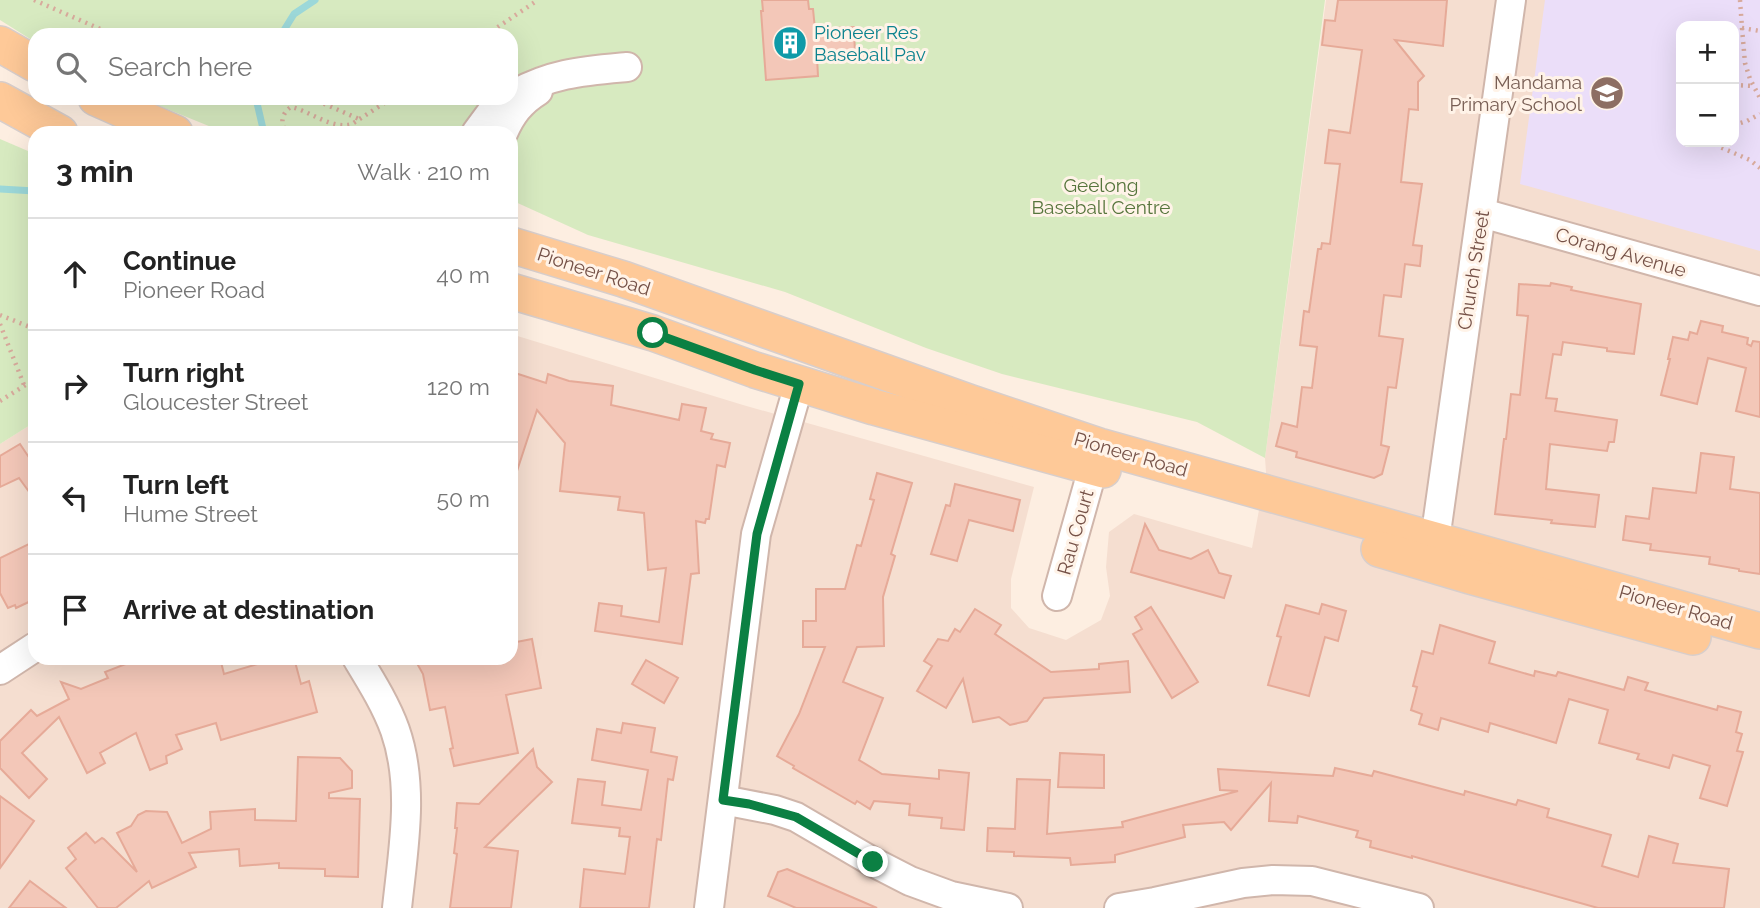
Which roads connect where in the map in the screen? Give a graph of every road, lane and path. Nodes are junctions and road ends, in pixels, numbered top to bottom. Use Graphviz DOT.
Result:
graph roads {
  1 [pos="538,0"];
  2 [pos="1511,0"];
  3 [pos="1740,0"];
  4 [pos="37,1"];
  5 [pos="98,28"];
  6 [pos="496,28"];
  7 [pos="1742,28"];
  8 [pos="1760,31"];
  9 [pos="0,44"];
  10 [pos="28,60"];
  11 [pos="627,67"];
  12 [pos="574,72"];
  13 [pos="1739,85"];
  14 [pos="1754,86"];
  15 [pos="518,92"];
  16 [pos="1760,98"];
  17 [pos="0,100"];
  18 [pos="112,105"];
  19 [pos="327,105"];
  20 [pos="382,105"];
  21 [pos="499,105"];
  22 [pos="1760,114"];
  23 [pos="360,120"];
  24 [pos="1739,123"];
  25 [pos="47,126"];
  26 [pos="159,126"];
  27 [pos="284,126"];
  28 [pos="341,126"];
  29 [pos="341,126"];
  30 [pos="481,126"];
  31 [pos="506,126"];
  32 [pos="1720,147"];
  33 [pos="1760,168"];
  34 [pos="1482,213"];
  35 [pos="518,247"];
  36 [pos="1760,291"];
  37 [pos="518,293"];
  38 [pos="0,315"];
  39 [pos="0,324"];
  40 [pos="28,326"];
  41 [pos="810,347"];
  42 [pos="28,383"];
  43 [pos="799,384"];
  44 [pos="24,385"];
  45 [pos="0,401"];
  46 [pos="1096,457"];
  47 [pos="1433,552"];
  48 [pos="1056,596"];
  49 [pos="1760,631"];
  50 [pos="28,652"];
  51 [pos="1760,656"];
  52 [pos="361,665"];
  53 [pos="0,670"];
  54 [pos="723,800"];
  55 [pos="1381,903"];
  56 [pos="397,908"];
  57 [pos="709,908"];
  58 [pos="1008,908"];
  59 [pos="1119,908"];
  60 [pos="1419,908"];
  1 -- 6 [label="path"];
  2 -- 34 [label="street, Church Street"];
  3 -- 7 [label="path"];
  4 -- 5 [label="path"];
  7 -- 8 [label="path"];
  7 -- 14 [label="path"];
  9 -- 10 [label="main road"];
  11 -- 12 [label="street"];
  12 -- 15 [label="street"];
  12 -- 31 [label="street"];
  13 -- 14 [label="path"];
  14 -- 16 [label="path"];
  17 -- 25 [label="main road"];
  18 -- 26 [label="main road"];
  19 -- 23 [label="path"];
  20 -- 23 [label="path"];
  21 -- 30 [label="street"];
  22 -- 24 [label="path"];
  23 -- 29 [label="path"];
  27 -- 28 [label="path"];
  32 -- 33 [label="path"];
  34 -- 36 [label="street, Corang Avenue"];
  34 -- 47 [label="street, Church Street"];
  35 -- 41 [label="main road, Pioneer Road"];
  37 -- 43 [label="main road, Pioneer Road"];
  38 -- 40 [label="path"];
  39 -- 44 [label="path"];
  41 -- 43 [label="main road"];
  41 -- 46 [label="main road, Pioneer Road"];
  42 -- 44 [label="path"];
  43 -- 46 [label="main road, Pioneer Road"];
  43 -- 54 [label="street"];
  44 -- 45 [label="path"];
  46 -- 47 [label="main road, Pioneer Road"];
  46 -- 48 [label="street, Rau Court"];
  47 -- 49 [label="main road, Pioneer Road"];
  47 -- 51 [label="main road, Pioneer Road"];
  50 -- 53 [label="street"];
  52 -- 56 [label="street"];
  54 -- 57 [label="street"];
  54 -- 58 [label="street"];
  55 -- 59 [label="street"];
  55 -- 60 [label="street"];
}
